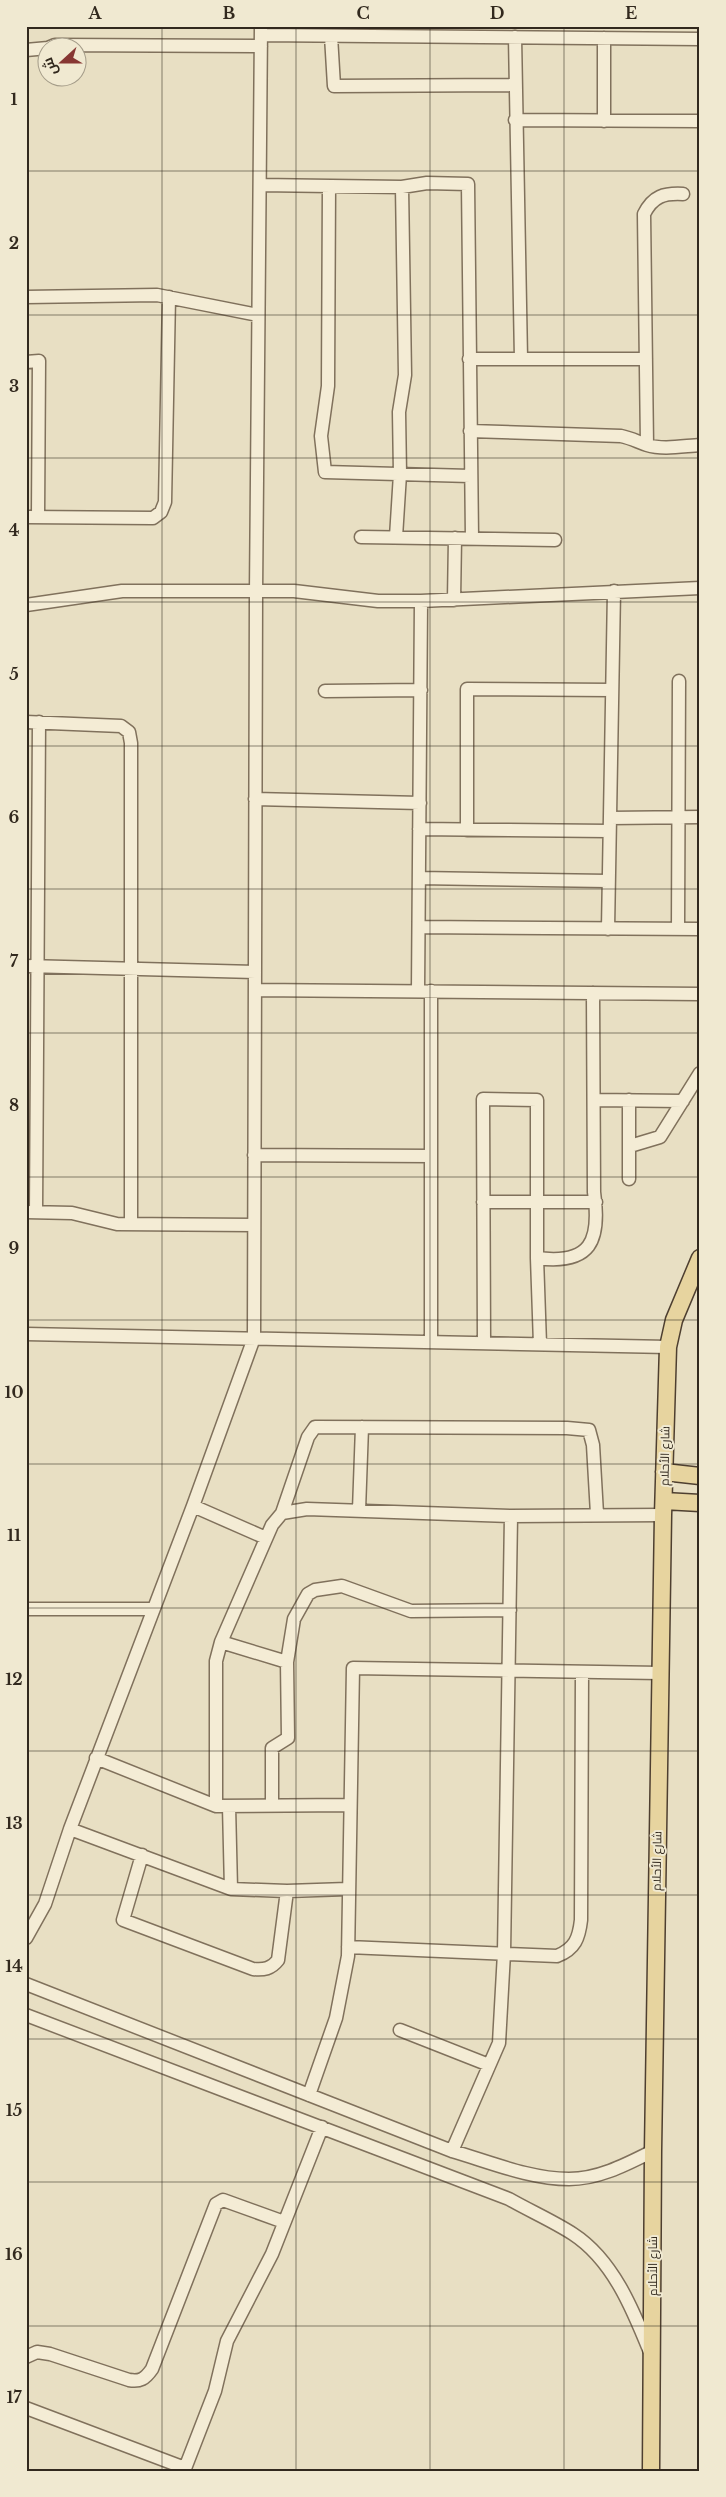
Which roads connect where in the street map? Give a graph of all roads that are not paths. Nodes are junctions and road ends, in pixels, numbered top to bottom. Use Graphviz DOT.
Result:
graph roads {
  1 [pos="432,31"];
  2 [pos="261,36"];
  3 [pos="332,36"];
  4 [pos="515,38"];
  5 [pos="604,38"];
  6 [pos="700,39"];
  7 [pos="88,44"];
  8 [pos="515,85"];
  9 [pos="515,120"];
  10 [pos="604,120"];
  11 [pos="700,121"];
  12 [pos="260,184"];
  13 [pos="329,186"];
  14 [pos="402,187"];
  15 [pos="683,194"];
  16 [pos="26,297"];
  17 [pos="169,297"];
  18 [pos="258,315"];
  19 [pos="521,359"];
  20 [pos="646,359"];
  21 [pos="469,360"];
  22 [pos="26,362"];
  23 [pos="470,431"];
  24 [pos="647,445"];
  25 [pos="700,445"];
  26 [pos="400,474"];
  27 [pos="470,476"];
  28 [pos="32,517"];
  29 [pos="361,537"];
  30 [pos="396,537"];
  31 [pos="455,538"];
  32 [pos="472,538"];
  33 [pos="555,540"];
  34 [pos="700,588"];
  35 [pos="614,591"];
  36 [pos="256,593"];
  37 [pos="454,600"];
  38 [pos="421,602"];
  39 [pos="26,605"];
  40 [pos="679,680"];
  41 [pos="421,690"];
  42 [pos="612,690"];
  43 [pos="324,691"];
  44 [pos="32,722"];
  45 [pos="255,799"];
  46 [pos="420,803"];
  47 [pos="700,817"];
  48 [pos="678,818"];
  49 [pos="610,824"];
  50 [pos="419,830"];
  51 [pos="467,830"];
  52 [pos="419,878"];
  53 [pos="608,881"];
  54 [pos="418,928"];
  55 [pos="608,929"];
  56 [pos="678,929"];
  57 [pos="700,930"];
  58 [pos="32,966"];
  59 [pos="131,969"];
  60 [pos="255,972"];
  61 [pos="255,990"];
  62 [pos="424,991"];
  63 [pos="593,993"];
  64 [pos="700,994"];
  65 [pos="700,1073"];
  66 [pos="594,1100"];
  67 [pos="629,1100"];
  68 [pos="683,1101"];
  69 [pos="630,1146"];
  70 [pos="254,1154"];
  71 [pos="431,1156"];
  72 [pos="629,1179"];
  73 [pos="484,1202"];
  74 [pos="537,1202"];
  75 [pos="596,1202"];
  76 [pos="31,1212"];
  77 [pos="131,1224"];
  78 [pos="254,1225"];
  79 [pos="537,1258"];
  80 [pos="700,1258"];
  81 [pos="26,1334"];
  82 [pos="254,1338"];
  83 [pos="431,1342"];
  84 [pos="484,1343"];
  85 [pos="540,1344"];
  86 [pos="668,1347"];
  87 [pos="362,1427"];
  88 [pos="664,1472"];
  89 [pos="700,1476"];
  90 [pos="700,1503"];
  91 [pos="193,1506"];
  92 [pos="663,1508"];
  93 [pos="359,1510"];
  94 [pos="282,1513"];
  95 [pos="597,1514"];
  96 [pos="511,1516"];
  97 [pos="266,1538"];
  98 [pos="26,1609"];
  99 [pos="153,1609"];
  100 [pos="510,1610"];
  101 [pos="221,1642"];
  102 [pos="288,1662"];
  103 [pos="509,1672"];
  104 [pos="582,1672"];
  105 [pos="660,1673"];
  106 [pos="96,1758"];
  107 [pos="350,1805"];
  108 [pos="216,1806"];
  109 [pos="229,1806"];
  110 [pos="272,1806"];
  111 [pos="70,1829"];
  112 [pos="142,1855"];
  113 [pos="231,1889"];
  114 [pos="347,1889"];
  115 [pos="287,1891"];
  116 [pos="26,1938"];
  117 [pos="348,1947"];
  118 [pos="504,1953"];
  119 [pos="26,1984"];
  120 [pos="26,2015"];
  121 [pos="400,2030"];
  122 [pos="489,2064"];
  123 [pos="310,2095"];
  124 [pos="322,2127"];
  125 [pos="452,2151"];
  126 [pos="653,2151"];
  127 [pos="284,2222"];
  128 [pos="652,2356"];
  129 [pos="26,2357"];
  130 [pos="26,2408"];
  131 [pos="185,2469"];
  132 [pos="651,2471"];
  1 -- 3 [label="street"];
  1 -- 4 [label="street"];
  2 -- 3 [label="street"];
  2 -- 7 [label="street"];
  2 -- 12 [label="street"];
  3 -- 8 [label="street"];
  4 -- 5 [label="street"];
  4 -- 8 [label="street"];
  5 -- 6 [label="street"];
  5 -- 10 [label="street"];
  8 -- 9 [label="street"];
  9 -- 10 [label="street"];
  9 -- 19 [label="street"];
  10 -- 11 [label="street"];
  12 -- 13 [label="street"];
  12 -- 18 [label="street"];
  13 -- 14 [label="street"];
  13 -- 26 [label="street"];
  14 -- 21 [label="street"];
  14 -- 26 [label="street"];
  15 -- 20 [label="street"];
  16 -- 17 [label="street"];
  17 -- 18 [label="street"];
  17 -- 28 [label="street"];
  18 -- 36 [label="street"];
  19 -- 20 [label="street"];
  19 -- 21 [label="street"];
  20 -- 24 [label="street"];
  21 -- 23 [label="street"];
  22 -- 28 [label="street"];
  23 -- 24 [label="street"];
  23 -- 27 [label="street"];
  24 -- 25 [label="street"];
  26 -- 27 [label="street"];
  26 -- 30 [label="street"];
  27 -- 32 [label="street"];
  29 -- 30 [label="street"];
  30 -- 31 [label="street"];
  31 -- 32 [label="street"];
  31 -- 37 [label="street"];
  32 -- 33 [label="street"];
  34 -- 35 [label="street"];
  35 -- 37 [label="street"];
  35 -- 42 [label="street"];
  36 -- 38 [label="street"];
  36 -- 39 [label="street"];
  36 -- 45 [label="street"];
  37 -- 38 [label="street"];
  38 -- 41 [label="street"];
  40 -- 48 [label="street"];
  41 -- 43 [label="street"];
  41 -- 46 [label="street"];
  42 -- 49 [label="street"];
  42 -- 51 [label="street"];
  44 -- 58 [label="street"];
  44 -- 59 [label="street"];
  45 -- 46 [label="street"];
  45 -- 60 [label="street"];
  46 -- 50 [label="street"];
  47 -- 48 [label="street"];
  48 -- 49 [label="street"];
  48 -- 56 [label="street"];
  49 -- 51 [label="street"];
  49 -- 53 [label="street"];
  50 -- 51 [label="street"];
  50 -- 52 [label="street"];
  52 -- 53 [label="street"];
  52 -- 54 [label="street"];
  53 -- 55 [label="street"];
  54 -- 55 [label="street"];
  54 -- 62 [label="street"];
  55 -- 56 [label="street"];
  56 -- 57 [label="street"];
  58 -- 59 [label="street"];
  58 -- 76 [label="street"];
  59 -- 60 [label="street"];
  59 -- 77 [label="street"];
  60 -- 61 [label="street"];
  61 -- 62 [label="street"];
  61 -- 70 [label="street"];
  62 -- 63 [label="street"];
  62 -- 71 [label="street"];
  63 -- 64 [label="street"];
  63 -- 66 [label="street"];
  65 -- 68 [label="street"];
  66 -- 67 [label="street"];
  66 -- 75 [label="street"];
  67 -- 68 [label="street"];
  67 -- 69 [label="street"];
  68 -- 69 [label="street"];
  69 -- 72 [label="street"];
  70 -- 71 [label="street"];
  70 -- 78 [label="street"];
  71 -- 83 [label="street"];
  73 -- 74 [label="street"];
  73 -- 74 [label="street"];
  73 -- 84 [label="street"];
  74 -- 75 [label="street"];
  74 -- 79 [label="street"];
  75 -- 79 [label="street"];
  76 -- 77 [label="street"];
  77 -- 78 [label="street"];
  78 -- 82 [label="street"];
  79 -- 85 [label="street"];
  80 -- 86 [label="main road, شارع الأحلام"];
  81 -- 82 [label="street"];
  82 -- 83 [label="street"];
  82 -- 91 [label="street"];
  83 -- 84 [label="street"];
  84 -- 85 [label="street"];
  85 -- 86 [label="street"];
  86 -- 88 [label="main road, شارع الأحلام"];
  87 -- 93 [label="street"];
  87 -- 94 [label="street"];
  87 -- 95 [label="street"];
  88 -- 89 [label="main road"];
  88 -- 92 [label="main road, شارع الأحلام"];
  90 -- 92 [label="main road"];
  91 -- 97 [label="street"];
  91 -- 99 [label="street"];
  92 -- 95 [label="street"];
  92 -- 105 [label="main road, شارع الأحلام"];
  93 -- 94 [label="street"];
  93 -- 96 [label="street"];
  94 -- 97 [label="street"];
  95 -- 96 [label="street"];
  96 -- 100 [label="street"];
  97 -- 101 [label="street"];
  98 -- 99 [label="street"];
  99 -- 106 [label="street"];
  100 -- 102 [label="street"];
  100 -- 103 [label="street"];
  101 -- 102 [label="street"];
  101 -- 108 [label="street"];
  102 -- 110 [label="street"];
  103 -- 104 [label="street"];
  103 -- 107 [label="street"];
  103 -- 118 [label="street"];
  104 -- 105 [label="street"];
  104 -- 118 [label="street"];
  105 -- 126 [label="main road, شارع الأحلام"];
  106 -- 108 [label="street"];
  106 -- 111 [label="street"];
  107 -- 110 [label="street"];
  107 -- 114 [label="street"];
  108 -- 109 [label="street"];
  109 -- 110 [label="street"];
  109 -- 113 [label="street"];
  111 -- 112 [label="street"];
  111 -- 116 [label="street"];
  112 -- 113 [label="street"];
  112 -- 115 [label="street"];
  113 -- 115 [label="street"];
  114 -- 115 [label="street"];
  114 -- 117 [label="street"];
  117 -- 118 [label="street"];
  117 -- 123 [label="street"];
  118 -- 122 [label="street"];
  119 -- 123 [label="street"];
  120 -- 124 [label="street"];
  121 -- 122 [label="street"];
  122 -- 125 [label="street"];
  123 -- 125 [label="street"];
  124 -- 127 [label="street"];
  124 -- 128 [label="street"];
  125 -- 126 [label="street"];
  126 -- 128 [label="main road, شارع الأحلام"];
  127 -- 129 [label="street"];
  127 -- 131 [label="street"];
  128 -- 132 [label="main road, شارع الأحلام"];
  130 -- 131 [label="street"];
}
